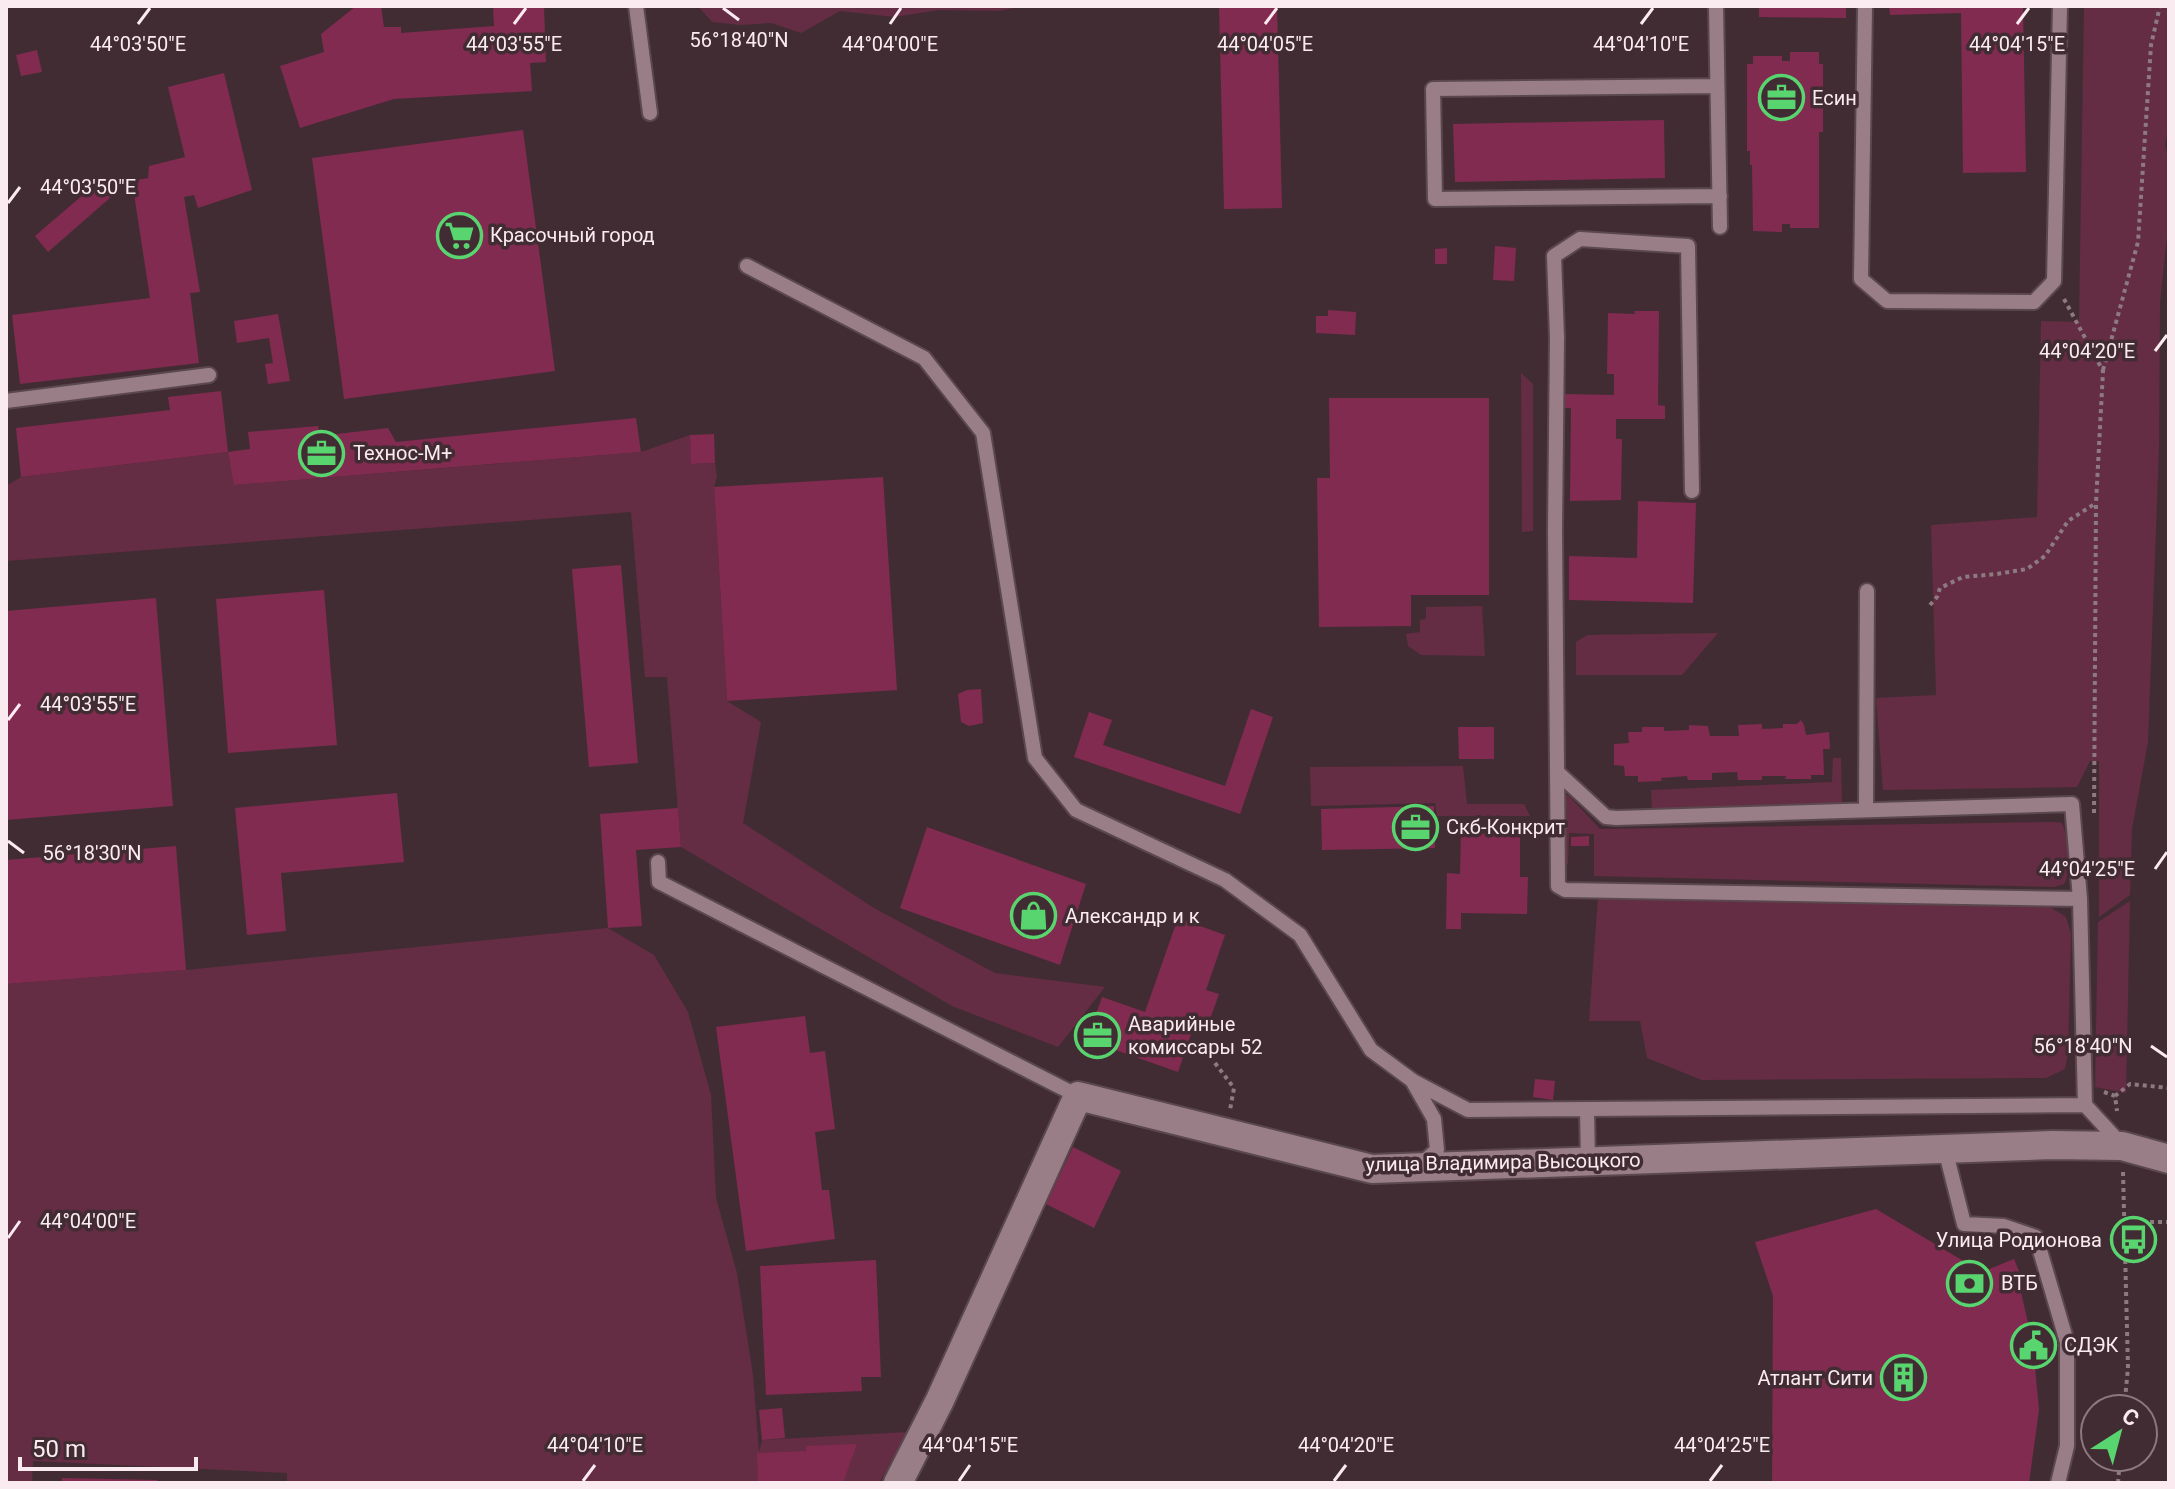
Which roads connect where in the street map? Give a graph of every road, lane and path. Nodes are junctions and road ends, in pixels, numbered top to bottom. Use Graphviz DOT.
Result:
graph roads {
  1 [pos="636,6"];
  2 [pos="1716,6"];
  3 [pos="1865,6"];
  4 [pos="2060,6"];
  5 [pos="2160,6"];
  6 [pos="1717,86"];
  7 [pos="650,113"];
  8 [pos="1720,196"];
  9 [pos="1720,227"];
  10 [pos="747,266"];
  11 [pos="2054,281"];
  12 [pos="2103,371"];
  13 [pos="209,375"];
  14 [pos="6,401"];
  15 [pos="1692,491"];
  16 [pos="2096,503"];
  17 [pos="1867,591"];
  18 [pos="1930,605"];
  19 [pos="1557,772"];
  20 [pos="1866,810"];
  21 [pos="2094,823"];
  22 [pos="658,862"];
  23 [pos="2080,899"];
  24 [pos="1215,1063"];
  25 [pos="1413,1081"];
  26 [pos="2169,1088"];
  27 [pos="2103,1092"];
  28 [pos="1078,1096"];
  29 [pos="2115,1096"];
  30 [pos="2085,1105"];
  31 [pos="1587,1109"];
  32 [pos="1223,1132"];
  33 [pos="2122,1146"];
  34 [pos="1945,1149"];
  35 [pos="2169,1159"];
  36 [pos="1588,1162"];
  37 [pos="1418,1167"];
  38 [pos="2126,1222"];
  39 [pos="2169,1222"];
  40 [pos="2126,1393"];
  41 [pos="898,1483"];
  42 [pos="2058,1483"];
  1 -- 7 [label="lane"];
  2 -- 6 [label="lane"];
  3 -- 11 [label="lane"];
  4 -- 11 [label="lane"];
  5 -- 12 [label="path"];
  6 -- 8 [label="lane"];
  6 -- 8 [label="lane"];
  8 -- 9 [label="lane"];
  10 -- 25 [label="lane"];
  11 -- 12 [label="path"];
  12 -- 16 [label="path"];
  13 -- 14 [label="lane"];
  15 -- 19 [label="lane"];
  16 -- 18 [label="path"];
  16 -- 21 [label="path"];
  17 -- 20 [label="lane"];
  19 -- 20 [label="lane"];
  19 -- 23 [label="lane"];
  20 -- 23 [label="lane"];
  22 -- 28 [label="lane"];
  23 -- 30 [label="lane"];
  24 -- 32 [label="path"];
  25 -- 31 [label="lane"];
  25 -- 37 [label="lane"];
  26 -- 29 [label="path"];
  27 -- 29 [label="path"];
  28 -- 32 [label="street, улица Владимира Высоцкого"];
  28 -- 41 [label="street"];
  29 -- 33 [label="path"];
  30 -- 31 [label="lane"];
  30 -- 33 [label="lane"];
  31 -- 36 [label="lane"];
  32 -- 37 [label="street, улица Владимира Высоцкого"];
  33 -- 34 [label="street, улица Владимира Высоцкого"];
  33 -- 35 [label="street, улица Владимира Высоцкого"];
  33 -- 38 [label="path"];
  34 -- 36 [label="street, улица Владимира Высоцкого"];
  34 -- 42 [label="lane"];
  36 -- 37 [label="street, улица Владимира Высоцкого"];
  38 -- 39 [label="path"];
  38 -- 40 [label="path"];
}
